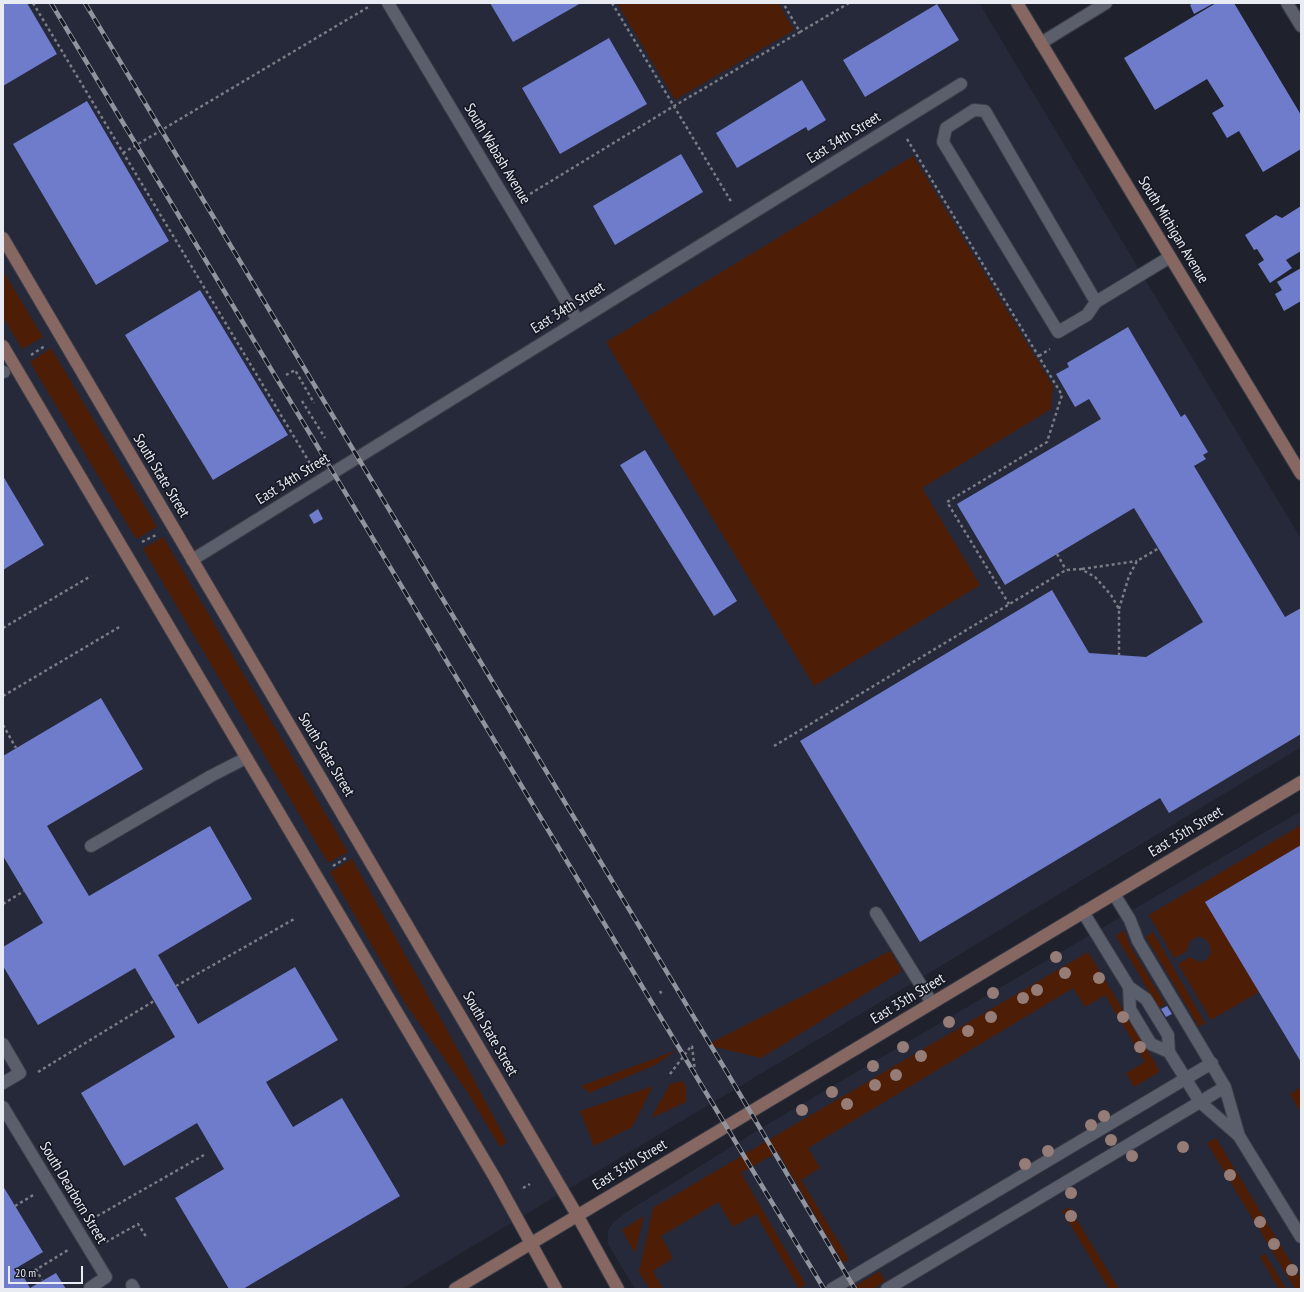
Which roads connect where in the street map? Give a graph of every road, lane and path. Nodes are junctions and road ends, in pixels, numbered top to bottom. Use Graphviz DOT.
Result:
graph roads {
  1 [pos="33,3"];
  2 [pos="375,3"];
  3 [pos="388,3"];
  4 [pos="612,3"];
  5 [pos="783,3"];
  6 [pos="849,3"];
  7 [pos="1017,3"];
  8 [pos="1106,3"];
  9 [pos="1287,3"];
  10 [pos="1301,26"];
  11 [pos="800,32"];
  12 [pos="1041,43"];
  13 [pos="961,84"];
  14 [pos="674,106"];
  15 [pos="904,133"];
  16 [pos="123,153"];
  17 [pos="509,206"];
  18 [pos="742,219"];
  19 [pos="3,238"];
  20 [pos="1170,257"];
  21 [pos="1096,302"];
  22 [pos="578,321"];
  23 [pos="47,345"];
  24 [pos="3,346"];
  25 [pos="27,357"];
  26 [pos="286,375"];
  27 [pos="302,401"];
  28 [pos="314,403"];
  29 [pos="325,438"];
  30 [pos="1301,474"];
  31 [pos="320,480"];
  32 [pos="161,531"];
  33 [pos="142,542"];
  34 [pos="1159,548"];
  35 [pos="1057,554"];
  36 [pos="192,560"];
  37 [pos="1137,561"];
  38 [pos="1081,569"];
  39 [pos="1066,570"];
  40 [pos="91,576"];
  41 [pos="1009,604"];
  42 [pos="1119,609"];
  43 [pos="121,626"];
  44 [pos="3,628"];
  45 [pos="1119,655"];
  46 [pos="3,696"];
  47 [pos="3,726"];
  48 [pos="774,746"];
  49 [pos="16,748"];
  50 [pos="246,758"];
  51 [pos="1301,782"];
  52 [pos="91,846"];
  53 [pos="349,856"];
  54 [pos="331,867"];
  55 [pos="24,891"];
  56 [pos="1114,894"];
  57 [pos="3,904"];
  58 [pos="1083,912"];
  59 [pos="876,913"];
  60 [pos="296,918"];
  61 [pos="176,986"];
  62 [pos="1129,987"];
  63 [pos="660,990"];
  64 [pos="662,995"];
  65 [pos="154,1001"];
  66 [pos="932,1003"];
  67 [pos="3,1044"];
  68 [pos="1169,1052"];
  69 [pos="1212,1063"];
  70 [pos="695,1071"];
  71 [pos="20,1073"];
  72 [pos="670,1074"];
  73 [pos="1186,1079"];
  74 [pos="3,1083"];
  75 [pos="1225,1086"];
  76 [pos="1200,1102"];
  77 [pos="3,1107"];
  78 [pos="1239,1136"];
  79 [pos="204,1155"];
  80 [pos="530,1184"];
  81 [pos="49,1185"];
  82 [pos="523,1188"];
  83 [pos="15,1206"];
  84 [pos="577,1215"];
  85 [pos="76,1229"];
  86 [pos="1301,1237"];
  87 [pos="147,1238"];
  88 [pos="84,1241"];
  89 [pos="531,1243"];
  90 [pos="90,1252"];
  91 [pos="36,1269"];
  92 [pos="24,1277"];
  93 [pos="42,1280"];
  94 [pos="90,1289"];
  95 [pos="455,1289"];
  96 [pos="556,1289"];
  97 [pos="618,1289"];
  98 [pos="832,1289"];
  99 [pos="887,1289"];
  1 -- 16 [label="path"];
  2 -- 16 [label="path"];
  3 -- 17 [label="street, South Wabash Avenue"];
  4 -- 14 [label="path"];
  5 -- 11 [label="path"];
  6 -- 11 [label="path"];
  7 -- 12 [label="main road, South Michigan Avenue"];
  8 -- 12 [label="street"];
  9 -- 10 [label="street"];
  11 -- 14 [label="path"];
  12 -- 20 [label="main road, South Michigan Avenue"];
  13 -- 18 [label="street, East 34th Street"];
  14 -- 17 [label="path"];
  14 -- 18 [label="path"];
  15 -- 41 [label="path"];
  16 -- 31 [label="path"];
  17 -- 22 [label="street, South Wabash Avenue"];
  18 -- 22 [label="street, East 34th Street"];
  19 -- 36 [label="main road, South State Street"];
  20 -- 21 [label="street"];
  20 -- 30 [label="main road, South Michigan Avenue"];
  21 -- 21 [label="street"];
  22 -- 31 [label="street, East 34th Street"];
  23 -- 25 [label="path"];
  24 -- 50 [label="main road"];
  26 -- 28 [label="path"];
  27 -- 29 [label="path"];
  31 -- 36 [label="street, East 34th Street"];
  32 -- 33 [label="path"];
  34 -- 37 [label="path"];
  35 -- 39 [label="path"];
  36 -- 84 [label="main road, South State Street"];
  37 -- 38 [label="path"];
  37 -- 42 [label="path"];
  38 -- 39 [label="path"];
  38 -- 42 [label="path"];
  39 -- 41 [label="path"];
  40 -- 44 [label="path"];
  41 -- 48 [label="path"];
  42 -- 45 [label="path"];
  43 -- 46 [label="path"];
  47 -- 49 [label="path"];
  50 -- 52 [label="street"];
  50 -- 89 [label="main road"];
  51 -- 56 [label="main road, East 35th Street"];
  53 -- 54 [label="path"];
  55 -- 57 [label="path"];
  56 -- 58 [label="main road, East 35th Street"];
  56 -- 69 [label="street"];
  58 -- 62 [label="street"];
  58 -- 66 [label="main road, East 35th Street"];
  59 -- 66 [label="street"];
  60 -- 61 [label="path"];
  62 -- 68 [label="street"];
  62 -- 68 [label="street"];
  63 -- 64 [label="path"];
  65 -- 71 [label="path"];
  66 -- 84 [label="main road, East 35th Street"];
  67 -- 71 [label="street"];
  68 -- 73 [label="street"];
  69 -- 73 [label="street"];
  69 -- 75 [label="street"];
  70 -- 72 [label="path"];
  71 -- 74 [label="street"];
  73 -- 76 [label="street"];
  73 -- 98 [label="street"];
  75 -- 76 [label="street"];
  75 -- 78 [label="street"];
  76 -- 78 [label="street"];
  76 -- 99 [label="street"];
  77 -- 81 [label="street, South Dearborn Street"];
  78 -- 86 [label="street"];
  79 -- 85 [label="path"];
  80 -- 82 [label="path"];
  81 -- 83 [label="path"];
  81 -- 85 [label="street, South Dearborn Street"];
  84 -- 89 [label="main road, East 35th Street"];
  84 -- 97 [label="main road, South State Street"];
  85 -- 88 [label="street, South Dearborn Street"];
  87 -- 90 [label="path"];
  88 -- 90 [label="street, South Dearborn Street"];
  88 -- 91 [label="path"];
  89 -- 95 [label="main road, East 35th Street"];
  89 -- 96 [label="main road"];
  90 -- 94 [label="street, South Dearborn Street"];
  91 -- 92 [label="path"];
  91 -- 93 [label="path"];
}
